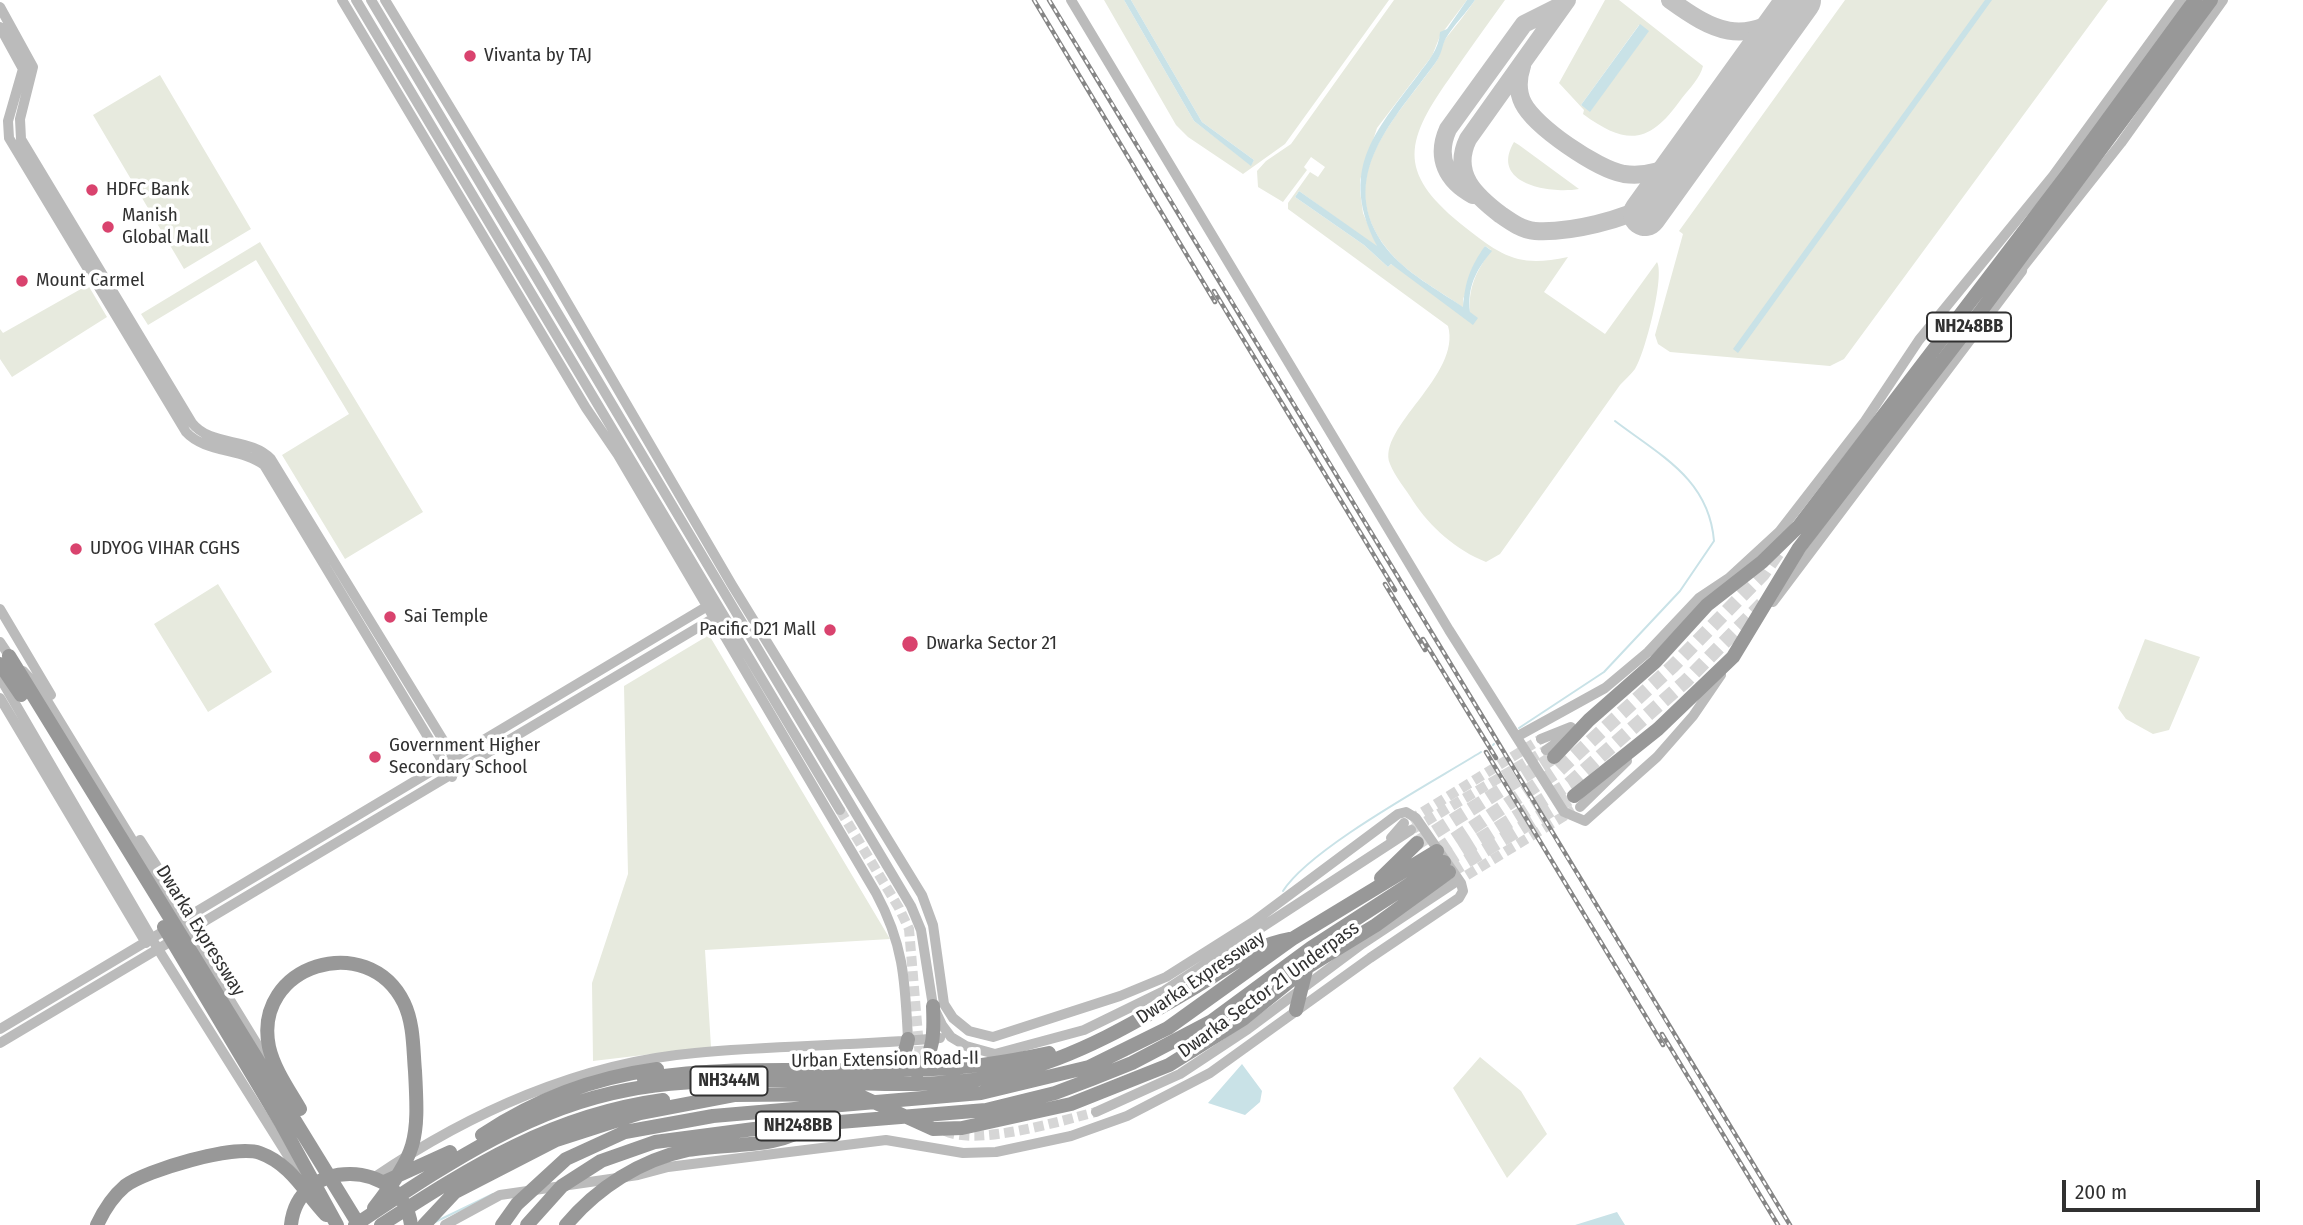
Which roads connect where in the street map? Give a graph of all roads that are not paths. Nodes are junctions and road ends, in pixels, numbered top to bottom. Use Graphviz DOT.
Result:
graph roads {
  1 [pos="342,0"];
  2 [pos="356,0"];
  3 [pos="371,0"];
  4 [pos="385,0"];
  5 [pos="1071,0"];
  6 [pos="2181,0"];
  7 [pos="2194,0"];
  8 [pos="2211,0"];
  9 [pos="2223,0"];
  10 [pos="0,7"];
  11 [pos="0,27"];
  12 [pos="2020,264"];
  13 [pos="716,602"];
  14 [pos="0,609"];
  15 [pos="723,613"];
  16 [pos="0,642"];
  17 [pos="1733,657"];
  18 [pos="3,662"];
  19 [pos="0,698"];
  20 [pos="1589,720"];
  21 [pos="1518,736"];
  22 [pos="57,745"];
  23 [pos="1547,749"];
  24 [pos="449,761"];
  25 [pos="457,774"];
  26 [pos="1577,802"];
  27 [pos="840,810"];
  28 [pos="856,813"];
  29 [pos="872,816"];
  30 [pos="1411,832"];
  31 [pos="1446,867"];
  32 [pos="1362,896"];
  33 [pos="1371,911"];
  34 [pos="1269,917"];
  35 [pos="185,920"];
  36 [pos="1376,925"];
  37 [pos="189,932"];
  38 [pos="1292,939"];
  39 [pos="152,944"];
  40 [pos="1311,948"];
  41 [pos="122,956"];
  42 [pos="129,966"];
  43 [pos="1306,968"];
  44 [pos="1301,988"];
  45 [pos="933,1006"];
  46 [pos="1296,1010"];
  47 [pos="0,1029"];
  48 [pos="951,1037"];
  49 [pos="908,1039"];
  50 [pos="935,1039"];
  51 [pos="0,1043"];
  52 [pos="1091,1073"];
  53 [pos="894,1076"];
  54 [pos="856,1094"];
  55 [pos="734,1096"];
  56 [pos="1096,1112"];
  57 [pos="810,1125"];
  58 [pos="309,1141"];
  59 [pos="443,1166"];
  60 [pos="335,1175"];
  61 [pos="380,1180"];
  62 [pos="309,1189"];
  63 [pos="360,1222"];
  64 [pos="290,1223"];
  65 [pos="97,1225"];
  66 [pos="337,1225"];
  67 [pos="381,1225"];
  68 [pos="411,1225"];
  69 [pos="424,1225"];
  70 [pos="445,1225"];
  71 [pos="502,1225"];
  72 [pos="527,1225"];
  73 [pos="566,1225"];
  1 -- 13 [label="street"];
  2 -- 13 [label="street"];
  3 -- 13 [label="street"];
  4 -- 29 [label="street"];
  5 -- 21 [label="street"];
  6 -- 21 [label="street"];
  7 -- 20 [label="highway, NH248BB"];
  8 -- 12 [label="highway, NH248BB"];
  9 -- 12 [label="street"];
  10 -- 24 [label="street"];
  11 -- 24 [label="street"];
  12 -- 17 [label="highway, NH248BB"];
  13 -- 15 [label="street"];
  13 -- 24 [label="street"];
  14 -- 35 [label="street"];
  15 -- 25 [label="street"];
  15 -- 27 [label="street"];
  15 -- 28 [label="street"];
  15 -- 49 [label="street"];
  16 -- 18 [label="street"];
  17 -- 21 [label="street"];
  17 -- 26 [label="highway"];
  18 -- 22 [label="highway, Dwarka Expressway"];
  18 -- 35 [label="street"];
  18 -- 39 [label="street"];
  19 -- 39 [label="street"];
  20 -- 23 [label="highway"];
  20 -- 23 [label="street"];
  22 -- 58 [label="highway, Dwarka Expressway"];
  22 -- 66 [label="highway, Dwarka Expressway"];
  24 -- 25 [label="street"];
  24 -- 35 [label="street"];
  25 -- 37 [label="street"];
  28 -- 29 [label="street"];
  28 -- 45 [label="street"];
  29 -- 34 [label="street"];
  30 -- 32 [label="highway"];
  30 -- 34 [label="street"];
  31 -- 32 [label="highway, NH248BB"];
  31 -- 33 [label="highway, NH248BB"];
  31 -- 36 [label="highway"];
  31 -- 44 [label="street, Dwarka Sector 21 Underpass"];
  32 -- 38 [label="highway, NH248BB"];
  33 -- 36 [label="highway"];
  33 -- 40 [label="highway, NH248BB"];
  34 -- 46 [label="street"];
  34 -- 48 [label="street"];
  35 -- 37 [label="street"];
  35 -- 39 [label="street"];
  36 -- 43 [label="highway"];
  37 -- 39 [label="street"];
  37 -- 60 [label="street"];
  38 -- 52 [label="highway, Dwarka Expressway / NH248BB"];
  38 -- 53 [label="highway, Urban Extension Road-II / NH344M"];
  39 -- 41 [label="street"];
  39 -- 42 [label="street"];
  39 -- 62 [label="street"];
  40 -- 43 [label="highway"];
  40 -- 52 [label="highway, Dwarka Expressway / NH248BB"];
  41 -- 42 [label="street"];
  41 -- 47 [label="street"];
  42 -- 51 [label="street"];
  43 -- 44 [label="highway"];
  43 -- 54 [label="highway"];
  44 -- 46 [label="highway"];
  44 -- 56 [label="street, Dwarka Sector 21 Underpass"];
  45 -- 48 [label="street"];
  45 -- 50 [label="highway"];
  46 -- 70 [label="street"];
  48 -- 50 [label="street"];
  49 -- 50 [label="street"];
  49 -- 53 [label="highway"];
  49 -- 61 [label="street"];
  50 -- 53 [label="highway"];
  52 -- 57 [label="highway, Dwarka Expressway / NH248BB"];
  52 -- 71 [label="highway, Dwarka Expressway / NH248BB"];
  53 -- 54 [label="highway"];
  53 -- 59 [label="highway, Urban Extension Road-II / NH344M"];
  53 -- 59 [label="highway"];
  53 -- 61 [label="highway"];
  54 -- 55 [label="highway"];
  55 -- 67 [label="highway, NH344M"];
  55 -- 69 [label="highway"];
  57 -- 72 [label="highway, Dwarka Expressway / NH248BB"];
  57 -- 73 [label="highway"];
  58 -- 63 [label="highway, Dwarka Expressway"];
  58 -- 63 [label="highway"];
  59 -- 63 [label="highway, Urban Extension Road-II / NH344M"];
  60 -- 61 [label="highway"];
  60 -- 62 [label="highway"];
  61 -- 68 [label="highway"];
  62 -- 64 [label="highway"];
  65 -- 66 [label="highway"];
}
